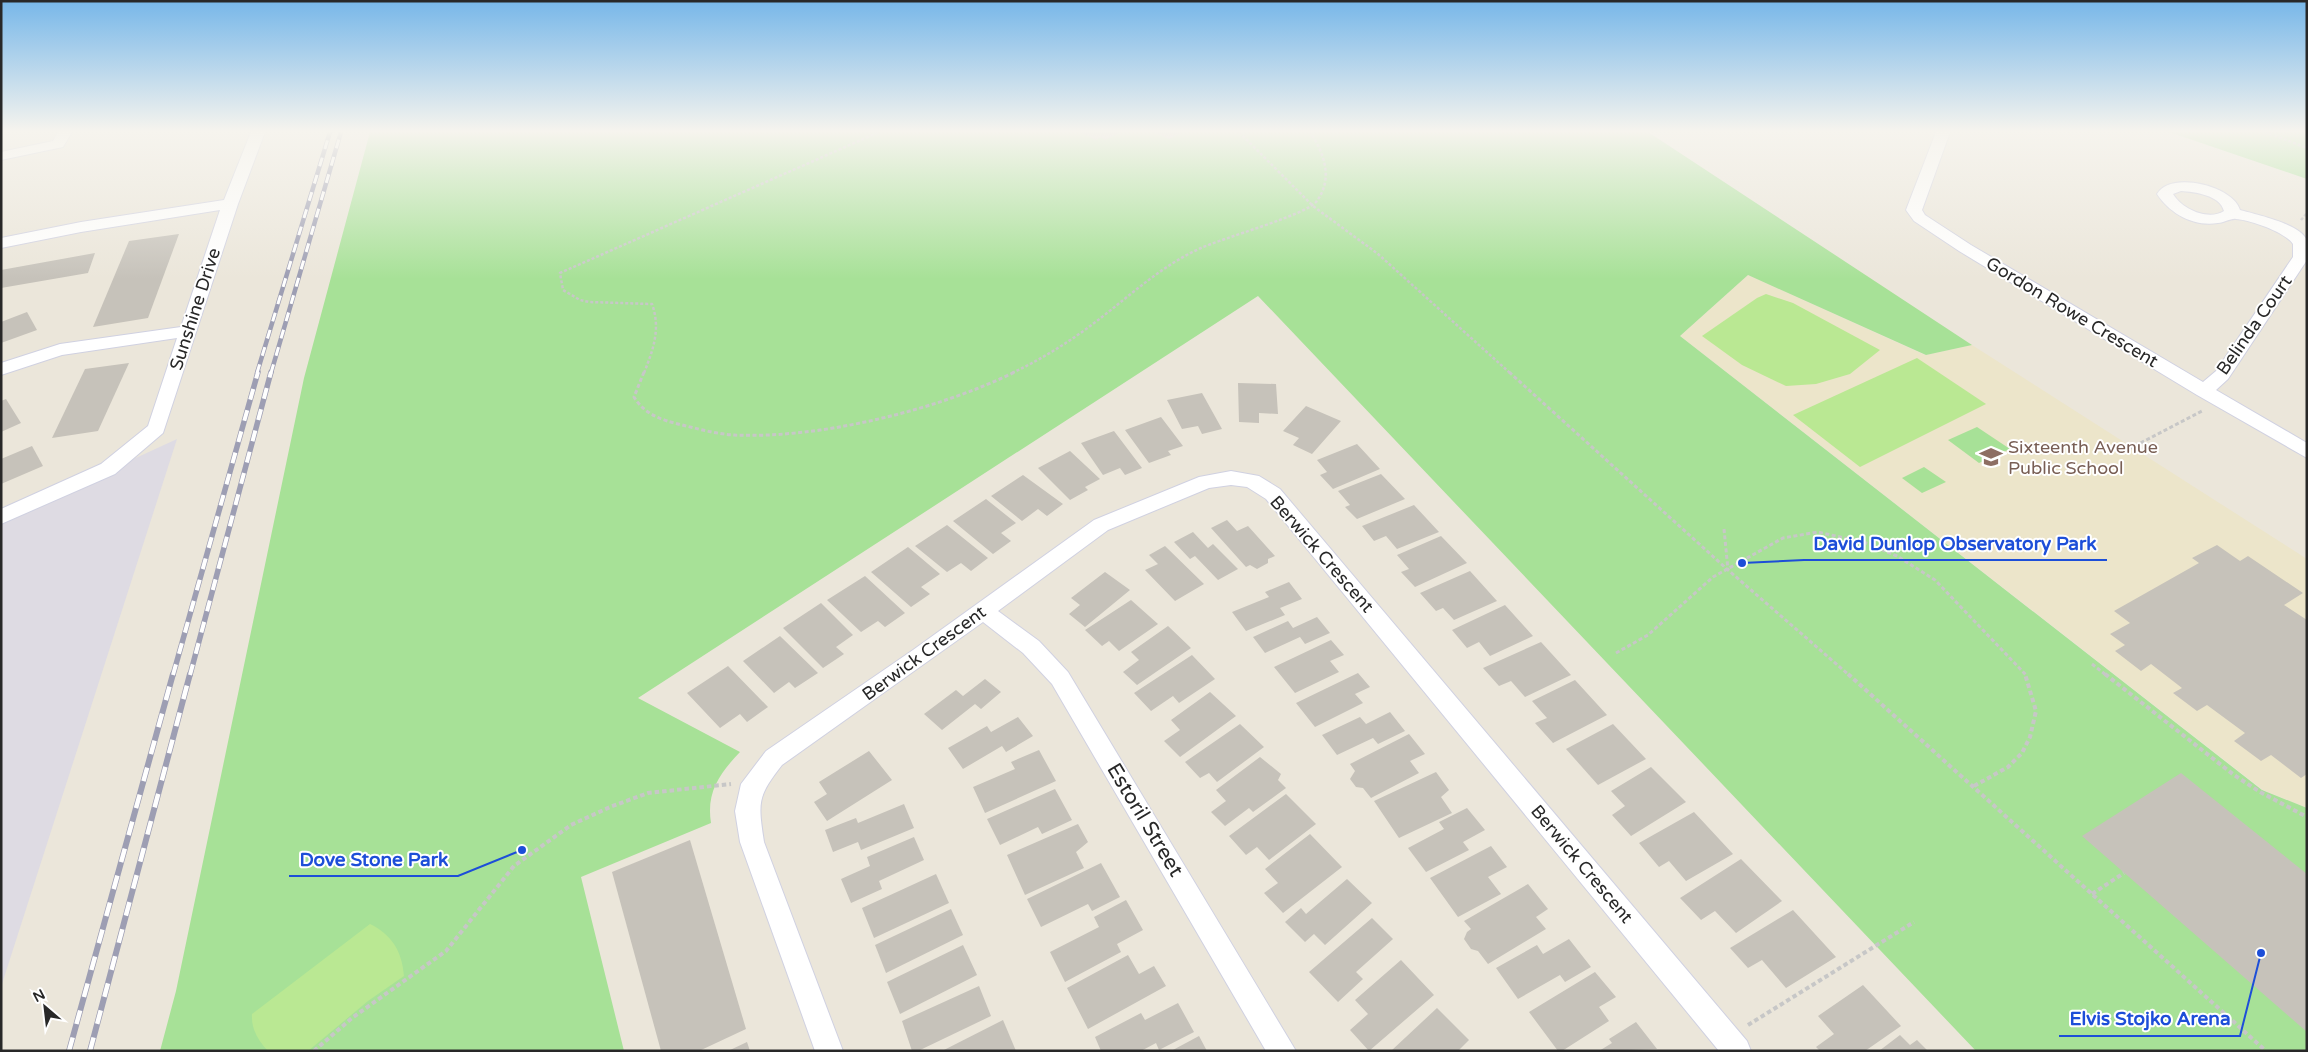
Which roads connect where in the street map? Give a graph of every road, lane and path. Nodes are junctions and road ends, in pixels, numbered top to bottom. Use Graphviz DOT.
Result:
graph roads {
  1 [pos="239,181"];
  2 [pos="768,181"];
  3 [pos="1288,181"];
  4 [pos="1326,181"];
  5 [pos="1925,181"];
  6 [pos="230,204"];
  7 [pos="1313,206"];
  8 [pos="2232,213"];
  9 [pos="1,243"];
  10 [pos="188,331"];
  11 [pos="1,369"];
  12 [pos="2203,391"];
  13 [pos="2221,401"];
  14 [pos="2129,449"];
  15 [pos="2307,452"];
  16 [pos="1,517"];
  17 [pos="1724,529"];
  18 [pos="1728,570"];
  19 [pos="983,611"];
  20 [pos="1616,653"];
  21 [pos="2092,664"];
  22 [pos="753,784"];
  23 [pos="1974,786"];
  24 [pos="2307,817"];
  25 [pos="2124,873"];
  26 [pos="2092,894"];
  27 [pos="1914,922"];
  28 [pos="1732,1044"];
  29 [pos="314,1051"];
  30 [pos="829,1051"];
  31 [pos="1282,1051"];
  32 [pos="2266,1051"];
  1 -- 6 [label="street, Sunshine Drive"];
  2 -- 7 [label="path"];
  3 -- 7 [label="path"];
  4 -- 7 [label="path"];
  5 -- 12 [label="street, Gordon Rowe Crescent"];
  6 -- 9 [label="street"];
  6 -- 10 [label="street, Sunshine Drive"];
  7 -- 18 [label="path"];
  8 -- 12 [label="street, Belinda Court"];
  10 -- 11 [label="street"];
  10 -- 16 [label="street, Sunshine Drive"];
  12 -- 13 [label="street, Gordon Rowe Crescent"];
  13 -- 14 [label="path"];
  13 -- 15 [label="street, Gordon Rowe Crescent"];
  17 -- 18 [label="path"];
  18 -- 20 [label="path"];
  18 -- 23 [label="path"];
  18 -- 23 [label="path"];
  19 -- 22 [label="street, Berwick Crescent"];
  19 -- 28 [label="street, Berwick Crescent"];
  19 -- 31 [label="street, Estoril Street"];
  21 -- 24 [label="path"];
  22 -- 29 [label="path"];
  22 -- 30 [label="street, Berwick Crescent"];
  23 -- 26 [label="path"];
  25 -- 26 [label="path"];
  26 -- 32 [label="path"];
  27 -- 28 [label="path"];
}
